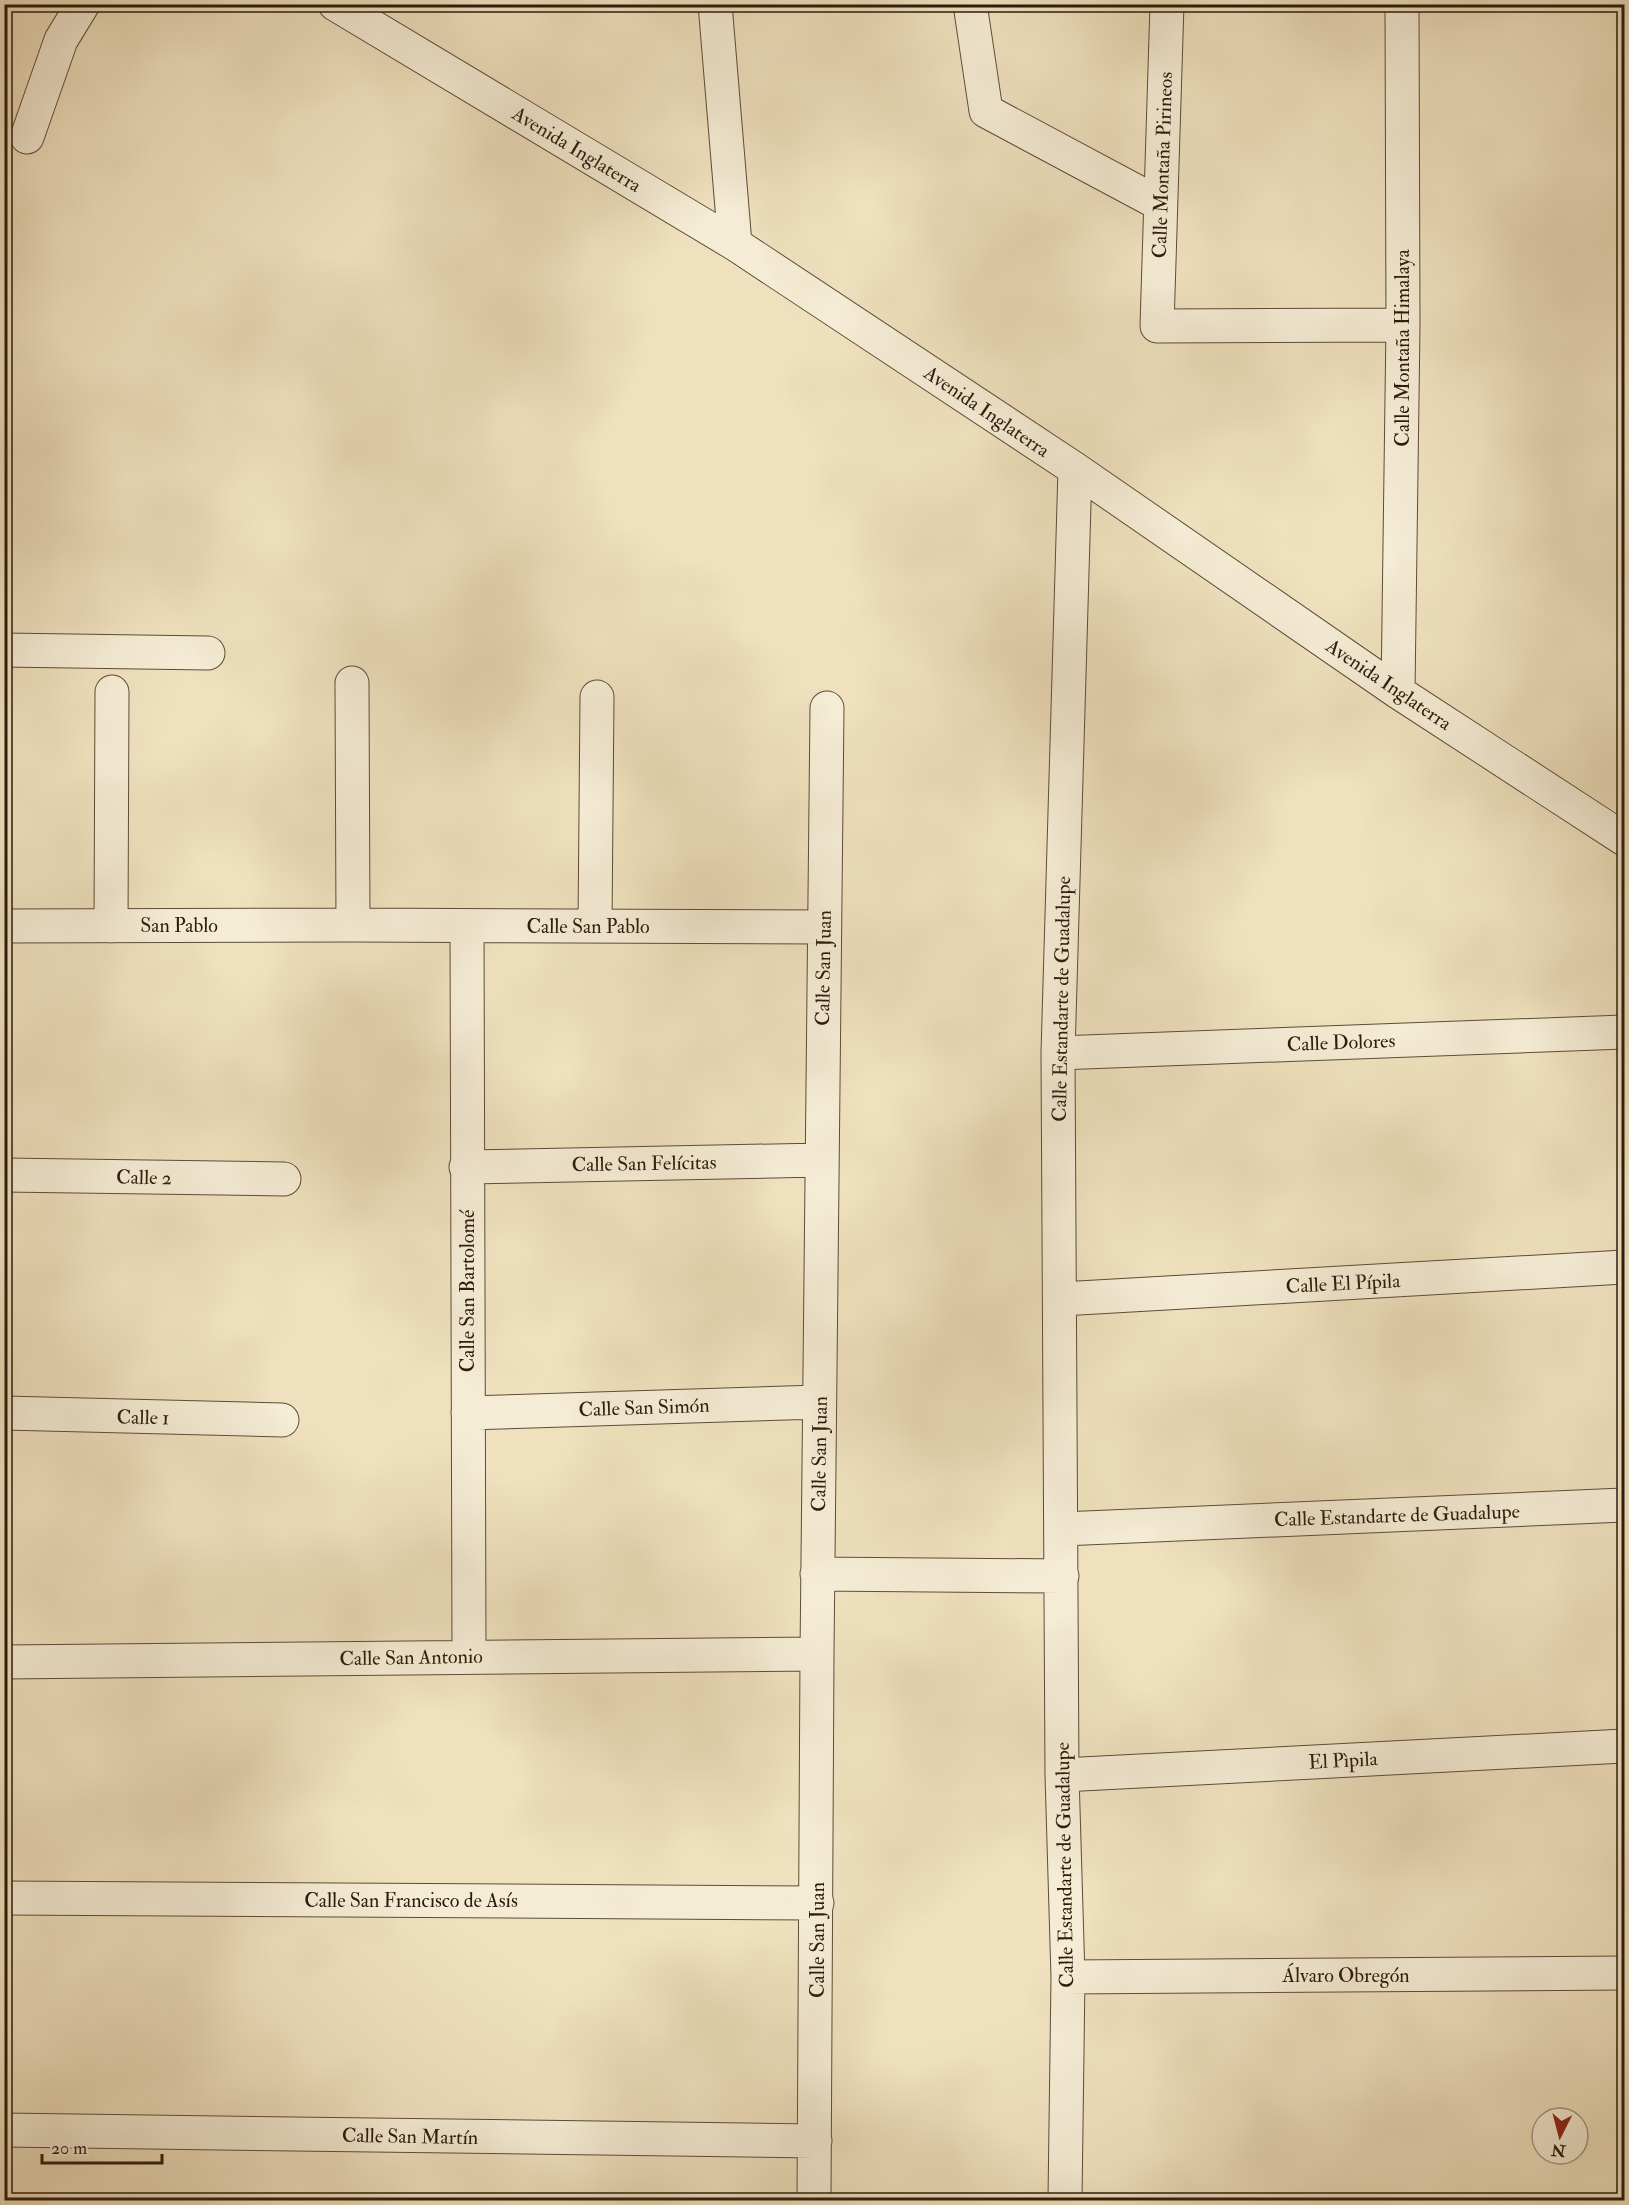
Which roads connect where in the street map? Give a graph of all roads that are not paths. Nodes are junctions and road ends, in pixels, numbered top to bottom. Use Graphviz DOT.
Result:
graph roads {
  1 [pos="83,4"];
  2 [pos="335,4"];
  3 [pos="715,4"];
  4 [pos="970,4"];
  5 [pos="1167,4"];
  6 [pos="1402,4"];
  7 [pos="27,137"];
  8 [pos="1160,204"];
  9 [pos="735,244"];
  10 [pos="1403,326"];
  11 [pos="1075,469"];
  12 [pos="4,650"];
  13 [pos="208,653"];
  14 [pos="352,683"];
  15 [pos="112,692"];
  16 [pos="1398,692"];
  17 [pos="597,697"];
  18 [pos="827,708"];
  19 [pos="1624,839"];
  20 [pos="353,925"];
  21 [pos="4,926"];
  22 [pos="111,926"];
  23 [pos="595,926"];
  24 [pos="467,927"];
  25 [pos="823,927"];
  26 [pos="1624,1032"];
  27 [pos="1058,1053"];
  28 [pos="822,1160"];
  29 [pos="466,1167"];
  30 [pos="4,1175"];
  31 [pos="285,1179"];
  32 [pos="1624,1267"];
  33 [pos="1061,1299"];
  34 [pos="819,1402"];
  35 [pos="4,1413"];
  36 [pos="468,1413"];
  37 [pos="282,1420"];
  38 [pos="1624,1505"];
  39 [pos="1062,1529"];
  40 [pos="818,1574"];
  41 [pos="1062,1576"];
  42 [pos="817,1654"];
  43 [pos="469,1656"];
  44 [pos="4,1662"];
  45 [pos="1624,1746"];
  46 [pos="1062,1774"];
  47 [pos="4,1898"];
  48 [pos="817,1903"];
  49 [pos="1624,1973"];
  50 [pos="1068,1977"];
  51 [pos="4,2130"];
  52 [pos="815,2141"];
  53 [pos="814,2200"];
  54 [pos="1065,2200"];
  1 -- 7 [label="street"];
  2 -- 9 [label="street, Avenida Inglaterra"];
  3 -- 9 [label="street"];
  4 -- 8 [label="street"];
  5 -- 8 [label="street, Calle Montaña Pirineos"];
  6 -- 10 [label="street, Calle Montaña Himalaya"];
  8 -- 10 [label="street, Calle Montaña Pirineos"];
  9 -- 11 [label="street, Avenida Inglaterra"];
  10 -- 16 [label="street, Calle Montaña Himalaya"];
  11 -- 16 [label="street, Avenida Inglaterra"];
  11 -- 27 [label="street, Calle Estandarte de Guadalupe"];
  12 -- 13 [label="street"];
  14 -- 20 [label="street"];
  15 -- 22 [label="street"];
  16 -- 19 [label="street, Avenida Inglaterra"];
  17 -- 23 [label="street"];
  18 -- 25 [label="street, Calle San Juan"];
  20 -- 22 [label="street, San Pablo"];
  20 -- 24 [label="street, Calle San Pablo"];
  21 -- 22 [label="street, San Pablo"];
  23 -- 24 [label="street, Calle San Pablo"];
  23 -- 25 [label="street, Calle San Pablo"];
  24 -- 29 [label="street, Calle San Bartolomé"];
  25 -- 28 [label="street, Calle San Juan"];
  26 -- 27 [label="street, Calle Dolores"];
  27 -- 33 [label="street, Calle Estandarte de Guadalupe"];
  28 -- 29 [label="street, Calle San Felícitas"];
  28 -- 34 [label="street, Calle San Juan"];
  29 -- 36 [label="street, Calle San Bartolomé"];
  30 -- 31 [label="street, Calle 2"];
  32 -- 33 [label="street, Calle El Pípila"];
  33 -- 39 [label="street, Calle Estandarte de Guadalupe"];
  34 -- 36 [label="street, Calle San Simón"];
  34 -- 40 [label="street, Calle San Juan"];
  35 -- 37 [label="street, Calle 1"];
  36 -- 43 [label="street, Calle San Bartolomé"];
  38 -- 39 [label="street, Calle Estandarte de Guadalupe"];
  39 -- 41 [label="street, Calle Estandarte de Guadalupe"];
  40 -- 41 [label="street"];
  40 -- 42 [label="street, Calle San Juan"];
  41 -- 46 [label="street, Calle Estandarte de Guadalupe"];
  42 -- 43 [label="street, Calle San Antonio"];
  42 -- 48 [label="street, Calle San Juan"];
  43 -- 44 [label="street, Calle San Antonio"];
  45 -- 46 [label="street, El Pìpila"];
  46 -- 50 [label="street, Calle Estandarte de Guadalupe"];
  47 -- 48 [label="street, Calle San Francisco de Asís"];
  48 -- 52 [label="street, Calle San Juan"];
  49 -- 50 [label="street, Álvaro Obregón"];
  50 -- 54 [label="street, Calle Estandarte de Guadalupe"];
  51 -- 52 [label="street, Calle San Martín"];
  52 -- 53 [label="street, Calle San Juan"];
}
